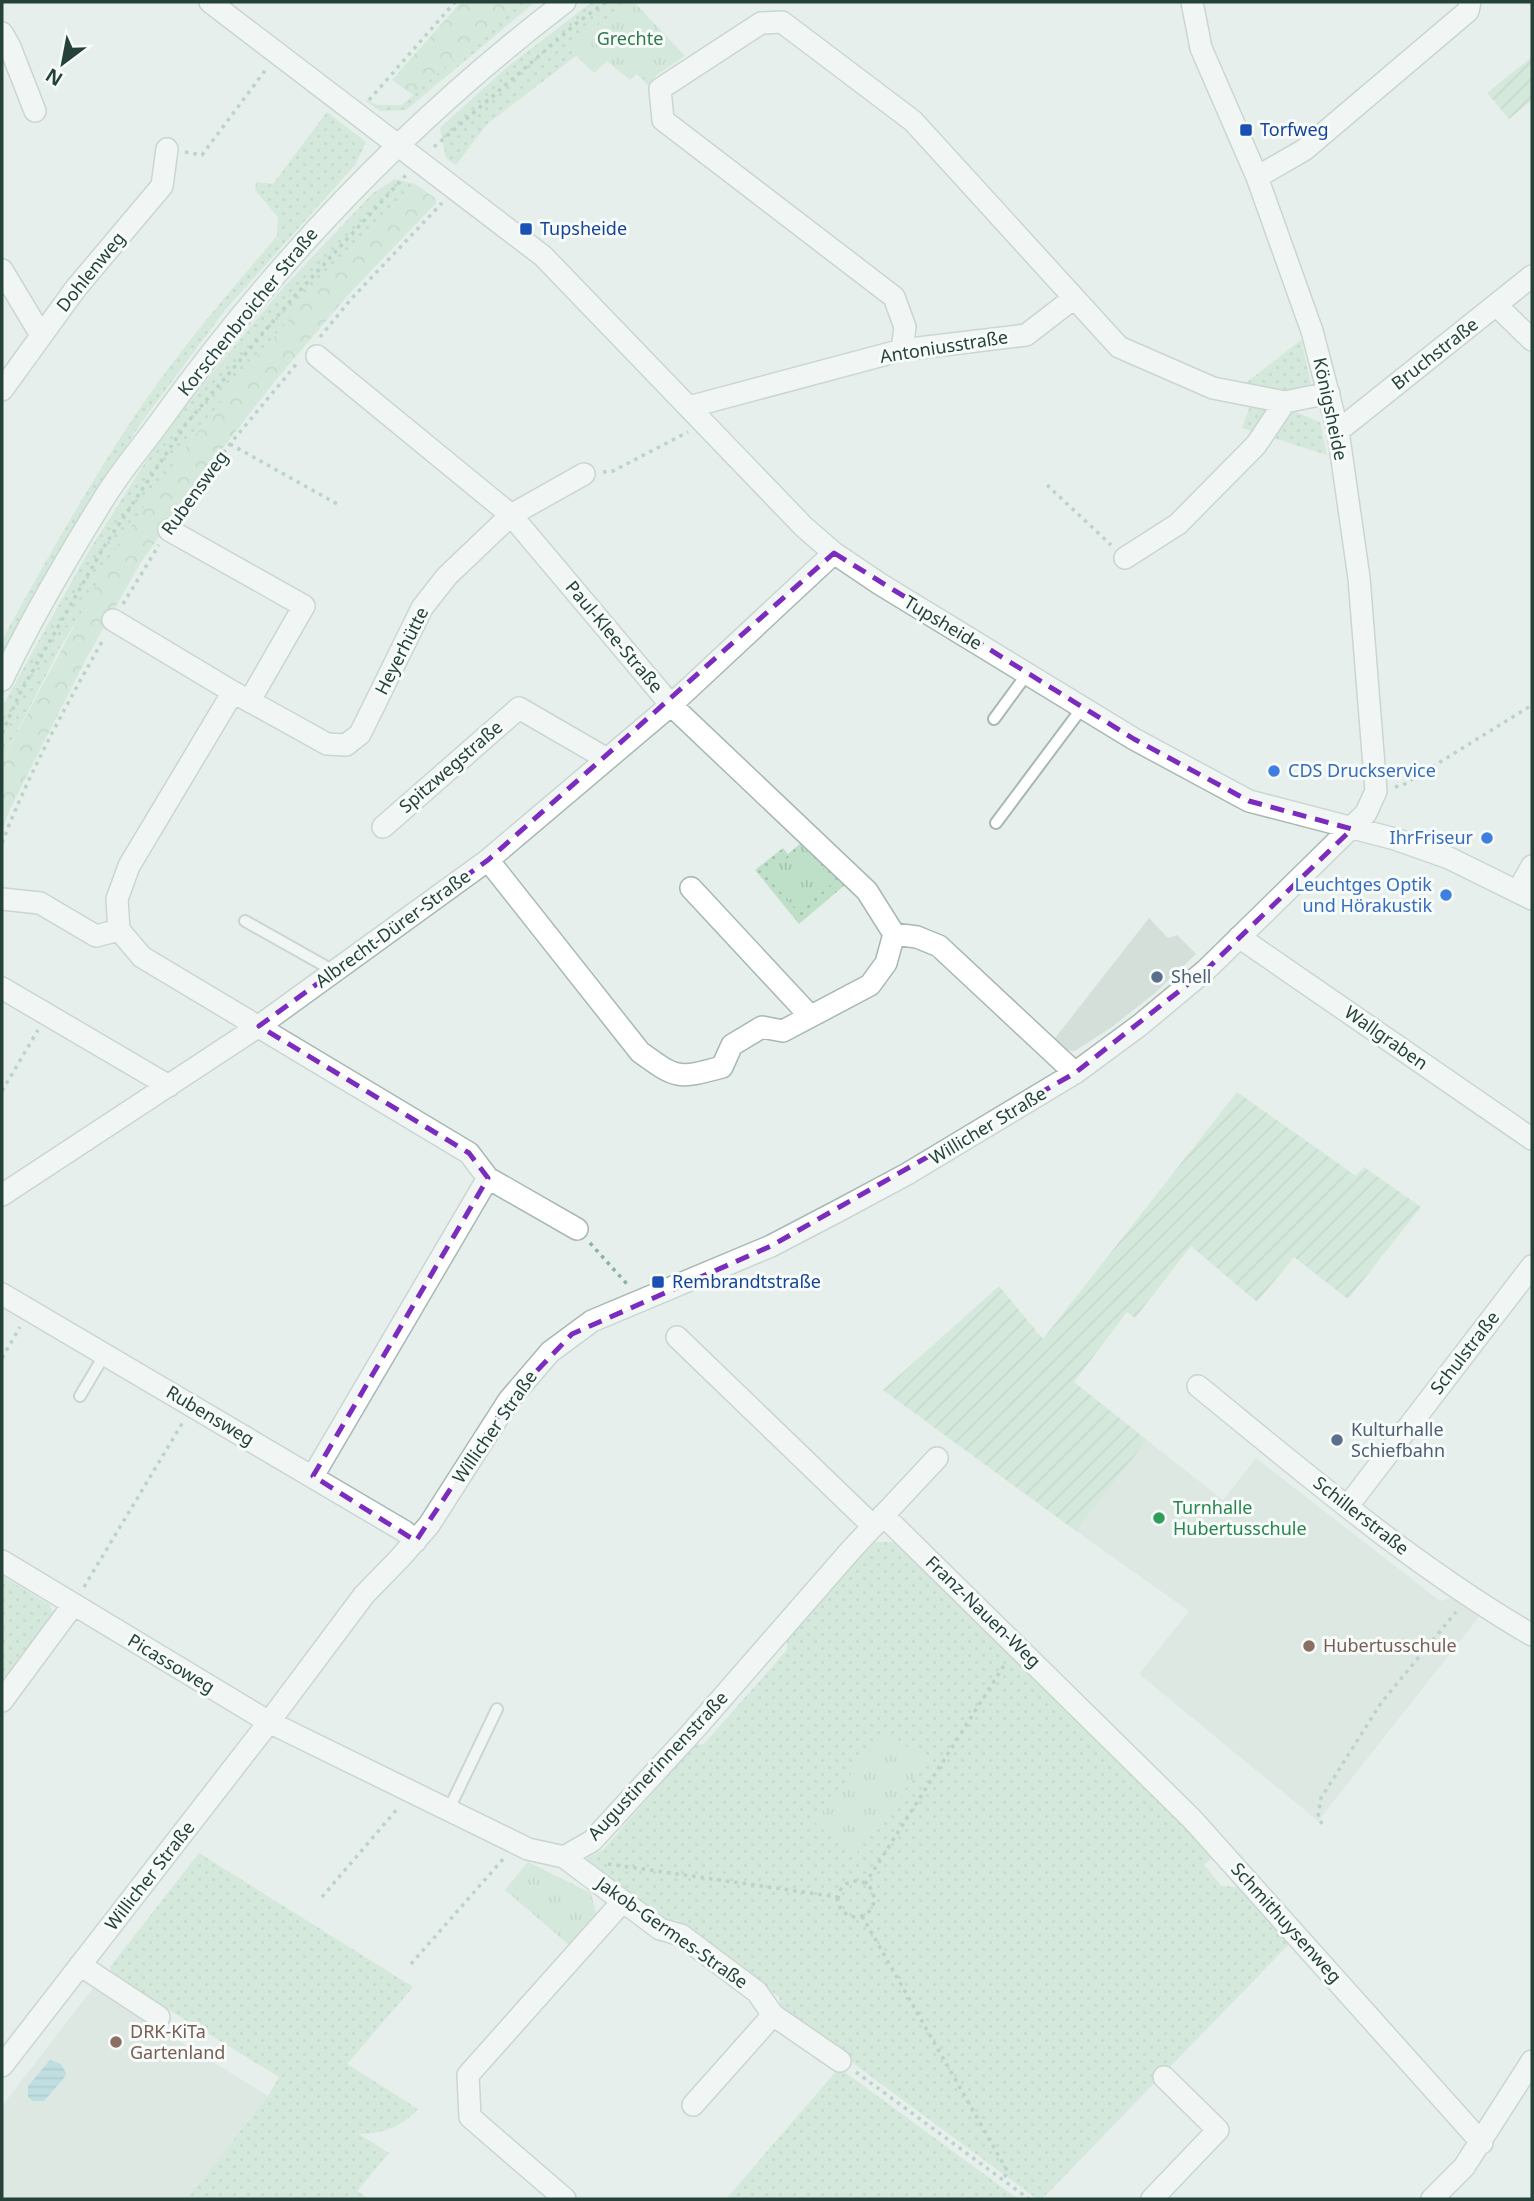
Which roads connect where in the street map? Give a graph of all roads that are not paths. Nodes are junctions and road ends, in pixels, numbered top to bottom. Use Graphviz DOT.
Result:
graph roads {
  1 [pos="209,2"];
  2 [pos="565,2"];
  3 [pos="1192,2"];
  4 [pos="1470,2"];
  5 [pos="2,33"];
  6 [pos="35,111"];
  7 [pos="398,145"];
  8 [pos="167,149"];
  9 [pos="1257,177"];
  10 [pos="2,270"];
  11 [pos="1532,276"];
  12 [pos="1074,298"];
  13 [pos="1497,306"];
  14 [pos="41,335"];
  15 [pos="1532,340"];
  16 [pos="902,350"];
  17 [pos="312,352"];
  18 [pos="2,390"];
  19 [pos="1329,393"];
  20 [pos="1285,402"];
  21 [pos="689,407"];
  22 [pos="1338,431"];
  23 [pos="584,474"];
  24 [pos="511,515"];
  25 [pos="169,530"];
  26 [pos="834,554"];
  27 [pos="1125,558"];
  28 [pos="113,621"];
  29 [pos="1027,674"];
  30 [pos="2,680"];
  31 [pos="242,696"];
  32 [pos="671,705"];
  33 [pos="1082,708"];
  34 [pos="994,719"];
  35 [pos="607,759"];
  36 [pos="996,823"];
  37 [pos="383,827"];
  38 [pos="1352,829"];
  39 [pos="488,860"];
  40 [pos="1532,866"];
  41 [pos="691,888"];
  42 [pos="1525,895"];
  43 [pos="2,899"];
  44 [pos="245,921"];
  45 [pos="118,930"];
  46 [pos="894,934"];
  47 [pos="1239,937"];
  48 [pos="334,971"];
  49 [pos="2,988"];
  50 [pos="810,1016"];
  51 [pos="259,1026"];
  52 [pos="1075,1073"];
  53 [pos="169,1086"];
  54 [pos="1532,1139"];
  55 [pos="488,1178"];
  56 [pos="2,1195"];
  57 [pos="576,1229"];
  58 [pos="1532,1266"];
  59 [pos="2,1294"];
  60 [pos="677,1337"];
  61 [pos="105,1354"];
  62 [pos="1198,1386"];
  63 [pos="80,1396"];
  64 [pos="937,1458"];
  65 [pos="313,1476"];
  66 [pos="1347,1507"];
  67 [pos="878,1520"];
  68 [pos="416,1541"];
  69 [pos="2,1561"];
  70 [pos="73,1605"];
  71 [pos="1532,1635"];
  72 [pos="2,1701"];
  73 [pos="496,1709"];
  74 [pos="1083,1710"];
  75 [pos="269,1722"];
  76 [pos="448,1811"];
  77 [pos="564,1857"];
  78 [pos="623,1901"];
  79 [pos="80,1965"];
  80 [pos="773,2015"];
  81 [pos="159,2017"];
  82 [pos="840,2061"];
  83 [pos="1532,2061"];
  84 [pos="2,2066"];
  85 [pos="1164,2077"];
  86 [pos="693,2105"];
  87 [pos="1482,2143"];
  88 [pos="565,2199"];
  89 [pos="1152,2199"];
  90 [pos="1432,2199"];
  1 -- 7 [label="street, Tupsheide"];
  2 -- 7 [label="street, Korschenbroicher Straße"];
  3 -- 9 [label="street, Königsheide"];
  4 -- 9 [label="street"];
  5 -- 6 [label="street"];
  7 -- 21 [label="street, Tupsheide"];
  7 -- 30 [label="street, Korschenbroicher Straße"];
  8 -- 14 [label="street, Dohlenweg"];
  9 -- 19 [label="street, Königsheide"];
  10 -- 14 [label="street"];
  11 -- 13 [label="street, Bruchstraße"];
  12 -- 16 [label="street, Antoniusstraße"];
  12 -- 16 [label="street"];
  12 -- 20 [label="street"];
  13 -- 15 [label="street"];
  13 -- 22 [label="street, Bruchstraße"];
  14 -- 18 [label="street, Dohlenweg"];
  16 -- 21 [label="street, Antoniusstraße"];
  17 -- 24 [label="street, Paul-Klee-Straße"];
  19 -- 20 [label="street"];
  19 -- 22 [label="street, Königsheide"];
  20 -- 27 [label="street"];
  21 -- 26 [label="street, Tupsheide"];
  22 -- 38 [label="street, Königsheide"];
  23 -- 24 [label="street, Heyerhütte"];
  24 -- 31 [label="street, Heyerhütte"];
  24 -- 32 [label="street, Paul-Klee-Straße"];
  25 -- 31 [label="street"];
  26 -- 29 [label="street, Tupsheide"];
  26 -- 32 [label="street, Albrecht-Dürer-Straße"];
  28 -- 31 [label="street, Heyerhütte"];
  29 -- 33 [label="street, Tupsheide"];
  29 -- 34 [label="lane"];
  31 -- 45 [label="street"];
  32 -- 35 [label="street, Albrecht-Dürer-Straße"];
  32 -- 46 [label="street, Paul-Klee-Straße"];
  33 -- 36 [label="lane"];
  33 -- 38 [label="street, Tupsheide"];
  35 -- 37 [label="street, Spitzwegstraße"];
  35 -- 39 [label="street, Albrecht-Dürer-Straße"];
  38 -- 42 [label="street, Tupsheide"];
  38 -- 47 [label="street, Willicher Straße"];
  39 -- 48 [label="street, Albrecht-Dürer-Straße"];
  39 -- 50 [label="street"];
  40 -- 42 [label="street"];
  41 -- 50 [label="street"];
  43 -- 45 [label="street"];
  44 -- 48 [label="lane"];
  45 -- 51 [label="street"];
  46 -- 50 [label="street"];
  46 -- 52 [label="street"];
  47 -- 52 [label="street, Willicher Straße"];
  47 -- 54 [label="street, Wallgraben"];
  48 -- 51 [label="street, Albrecht-Dürer-Straße"];
  49 -- 53 [label="street"];
  51 -- 53 [label="street, Albrecht-Dürer-Straße"];
  51 -- 55 [label="street"];
  52 -- 68 [label="street, Willicher Straße"];
  53 -- 56 [label="street, Albrecht-Dürer-Straße"];
  55 -- 57 [label="street"];
  55 -- 65 [label="street"];
  58 -- 66 [label="street, Schulstraße"];
  59 -- 61 [label="street, Rubensweg"];
  60 -- 67 [label="street, Franz-Nauen-Weg"];
  61 -- 63 [label="lane"];
  61 -- 65 [label="street, Rubensweg"];
  62 -- 66 [label="street, Schillerstraße"];
  64 -- 67 [label="street, Augustinerinnenstraße"];
  65 -- 68 [label="street, Rubensweg"];
  66 -- 71 [label="street, Schillerstraße"];
  67 -- 74 [label="street, Franz-Nauen-Weg"];
  67 -- 77 [label="street, Augustinerinnenstraße"];
  68 -- 75 [label="street, Willicher Straße"];
  69 -- 70 [label="street, Picassoweg"];
  70 -- 72 [label="street"];
  70 -- 75 [label="street, Picassoweg"];
  73 -- 76 [label="lane"];
  74 -- 87 [label="street, Schmithuysenweg"];
  75 -- 76 [label="street"];
  75 -- 79 [label="street, Willicher Straße"];
  76 -- 77 [label="street"];
  77 -- 78 [label="street, Jakob-Germes-Straße"];
  78 -- 80 [label="street, Jakob-Germes-Straße"];
  78 -- 88 [label="street"];
  79 -- 81 [label="street"];
  79 -- 84 [label="street, Willicher Straße"];
  80 -- 82 [label="street, Jakob-Germes-Straße"];
  80 -- 86 [label="street"];
  83 -- 87 [label="street"];
  85 -- 89 [label="street"];
  87 -- 90 [label="street"];
}
